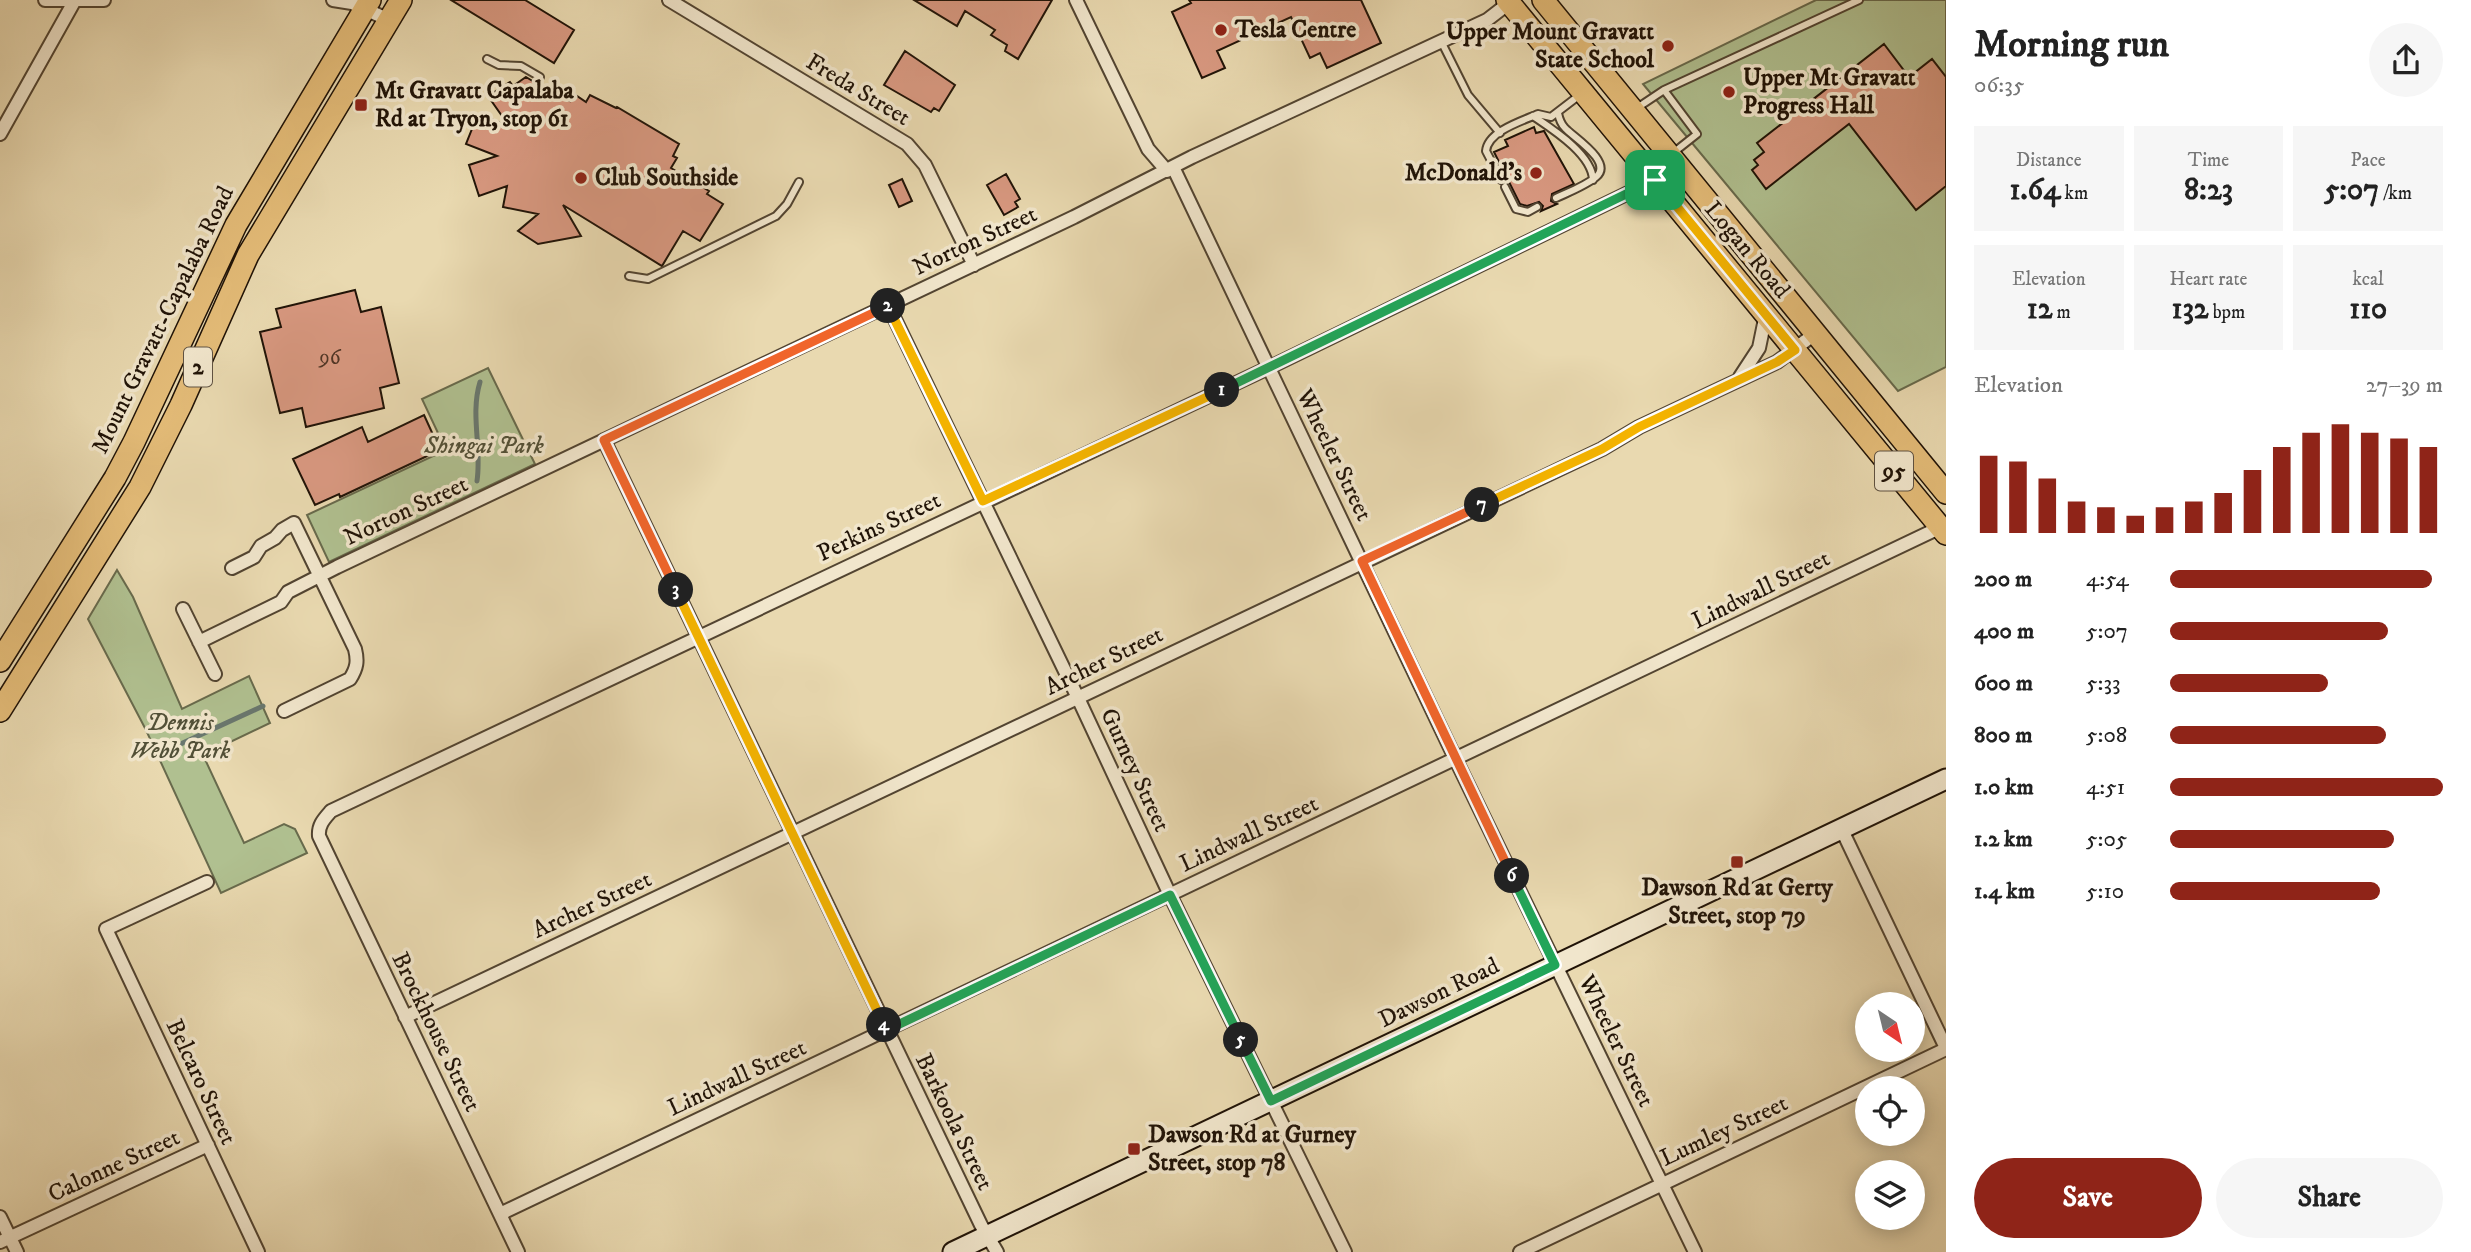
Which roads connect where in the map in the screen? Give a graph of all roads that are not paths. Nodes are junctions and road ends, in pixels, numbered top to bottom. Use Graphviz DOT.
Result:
graph roads {
  1 [pos="46,0"];
  2 [pos="75,0"];
  3 [pos="104,0"];
  4 [pos="333,0"];
  5 [pos="401,0"];
  6 [pos="668,0"];
  7 [pos="1076,0"];
  8 [pos="1543,0"];
  9 [pos="1859,0"];
  10 [pos="1510,1"];
  11 [pos="368,4"];
  12 [pos="389,20"];
  13 [pos="1441,41"];
  14 [pos="487,59"];
  15 [pos="540,77"];
  16 [pos="1664,90"];
  17 [pos="1584,92"];
  18 [pos="1633,111"];
  19 [pos="1558,113"];
  20 [pos="1536,115"];
  21 [pos="1500,133"];
  22 [pos="0,134"];
  23 [pos="1670,156"];
  24 [pos="1170,169"];
  25 [pos="1501,180"];
  26 [pos="1593,180"];
  27 [pos="1655,180"];
  28 [pos="799,182"];
  29 [pos="1505,187"];
  30 [pos="1556,198"];
  31 [pos="1537,207"];
  32 [pos="974,265"];
  33 [pos="629,276"];
  34 [pos="888,306"];
  35 [pos="1766,314"];
  36 [pos="1816,333"];
  37 [pos="1795,350"];
  38 [pos="1268,368"];
  39 [pos="1738,380"];
  40 [pos="604,440"];
  41 [pos="1946,493"];
  42 [pos="983,501"];
  43 [pos="1943,531"];
  44 [pos="1362,561"];
  45 [pos="232,568"];
  46 [pos="319,576"];
  47 [pos="183,609"];
  48 [pos="699,637"];
  49 [pos="199,642"];
  50 [pos="0,661"];
  51 [pos="215,674"];
  52 [pos="1078,698"];
  53 [pos="0,711"];
  54 [pos="284,711"];
  55 [pos="1456,760"];
  56 [pos="1946,779"];
  57 [pos="1841,828"];
  58 [pos="319,830"];
  59 [pos="793,833"];
  60 [pos="207,882"];
  61 [pos="1170,895"];
  62 [pos="1555,965"];
  63 [pos="405,1017"];
  64 [pos="887,1030"];
  65 [pos="1946,1049"];
  66 [pos="1271,1101"];
  67 [pos="208,1145"];
  68 [pos="1662,1184"];
  69 [pos="499,1214"];
  70 [pos="0,1217"];
  71 [pos="5,1240"];
  72 [pos="993,1244"];
  73 [pos="17,1252"];
  74 [pos="258,1252"];
  75 [pos="518,1252"];
  76 [pos="953,1252"];
  77 [pos="1345,1252"];
  78 [pos="1520,1252"];
  79 [pos="1695,1252"];
  1 -- 2 [label="street"];
  2 -- 3 [label="street"];
  2 -- 22 [label="street"];
  4 -- 11 [label="street"];
  5 -- 12 [label="main road, Mount Gravatt-Capalaba Road / 2"];
  6 -- 32 [label="street, Freda Street"];
  7 -- 24 [label="street, Wheeler Street"];
  8 -- 18 [label="main road, Logan Road / 95"];
  9 -- 16 [label="lane"];
  10 -- 13 [label="street, Norton Street"];
  10 -- 17 [label="main road, Logan Road / 95"];
  11 -- 12 [label="street"];
  11 -- 50 [label="main road, Mount Gravatt-Capalaba Road / 2"];
  12 -- 53 [label="main road, Mount Gravatt-Capalaba Road / 2"];
  13 -- 21 [label="lane"];
  13 -- 24 [label="street, Norton Street"];
  14 -- 15 [label="lane"];
  16 -- 18 [label="lane"];
  16 -- 23 [label="lane"];
  17 -- 19 [label="lane"];
  17 -- 27 [label="main road, Logan Road / 95"];
  18 -- 23 [label="main road, Logan Road / 95"];
  19 -- 20 [label="lane"];
  19 -- 26 [label="lane"];
  20 -- 21 [label="lane"];
  20 -- 26 [label="lane"];
  21 -- 25 [label="lane"];
  23 -- 36 [label="main road, Logan Road / 95"];
  24 -- 32 [label="street, Norton Street"];
  24 -- 38 [label="street, Wheeler Street"];
  26 -- 30 [label="lane"];
  27 -- 35 [label="main road, Logan Road / 95"];
  27 -- 38 [label="street, Perkins Street"];
  28 -- 33 [label="lane"];
  29 -- 31 [label="lane"];
  32 -- 34 [label="street, Norton Street"];
  34 -- 40 [label="street, Norton Street"];
  34 -- 42 [label="street, Gurney Street"];
  35 -- 37 [label="main road, Logan Road / 95"];
  35 -- 39 [label="street"];
  36 -- 37 [label="street, Archer Street"];
  36 -- 41 [label="main road, Logan Road / 95"];
  37 -- 39 [label="street, Archer Street"];
  37 -- 43 [label="main road, Logan Road / 95"];
  38 -- 42 [label="street, Perkins Street"];
  38 -- 44 [label="street, Wheeler Street"];
  39 -- 44 [label="street, Archer Street"];
  40 -- 46 [label="street, Norton Street"];
  40 -- 48 [label="street, Barkoola Street"];
  42 -- 48 [label="street, Perkins Street"];
  42 -- 52 [label="street, Gurney Street"];
  43 -- 55 [label="street, Lindwall Street"];
  44 -- 52 [label="street, Archer Street"];
  44 -- 55 [label="street, Wheeler Street"];
  45 -- 46 [label="street"];
  46 -- 49 [label="street, Norton Street"];
  46 -- 54 [label="street"];
  47 -- 49 [label="street"];
  48 -- 58 [label="street, Perkins Street"];
  48 -- 59 [label="street, Barkoola Street"];
  49 -- 51 [label="street"];
  52 -- 59 [label="street, Archer Street"];
  52 -- 61 [label="street, Gurney Street"];
  55 -- 61 [label="street, Lindwall Street"];
  55 -- 62 [label="street, Wheeler Street"];
  56 -- 57 [label="main road, Dawson Road"];
  57 -- 62 [label="main road, Dawson Road"];
  57 -- 65 [label="street"];
  58 -- 63 [label="street, Brockhouse Street"];
  59 -- 63 [label="street, Archer Street"];
  59 -- 64 [label="street, Barkoola Street"];
  60 -- 67 [label="street, Belcaro Street"];
  61 -- 64 [label="street, Lindwall Street"];
  61 -- 66 [label="street, Gurney Street"];
  62 -- 66 [label="main road, Dawson Road"];
  62 -- 68 [label="street, Wheeler Street"];
  63 -- 69 [label="street, Brockhouse Street"];
  64 -- 69 [label="street, Lindwall Street"];
  64 -- 72 [label="street, Barkoola Street"];
  65 -- 68 [label="street, Lumley Street"];
  66 -- 72 [label="main road, Dawson Road"];
  66 -- 77 [label="street, Gurney Street"];
  67 -- 71 [label="street, Calonne Street"];
  67 -- 74 [label="street, Belcaro Street"];
  68 -- 78 [label="street, Lumley Street"];
  68 -- 79 [label="street, Wheeler Street"];
  69 -- 75 [label="street, Brockhouse Street"];
  70 -- 71 [label="street"];
  71 -- 73 [label="street"];
  72 -- 76 [label="main road, Dawson Road"];
}
